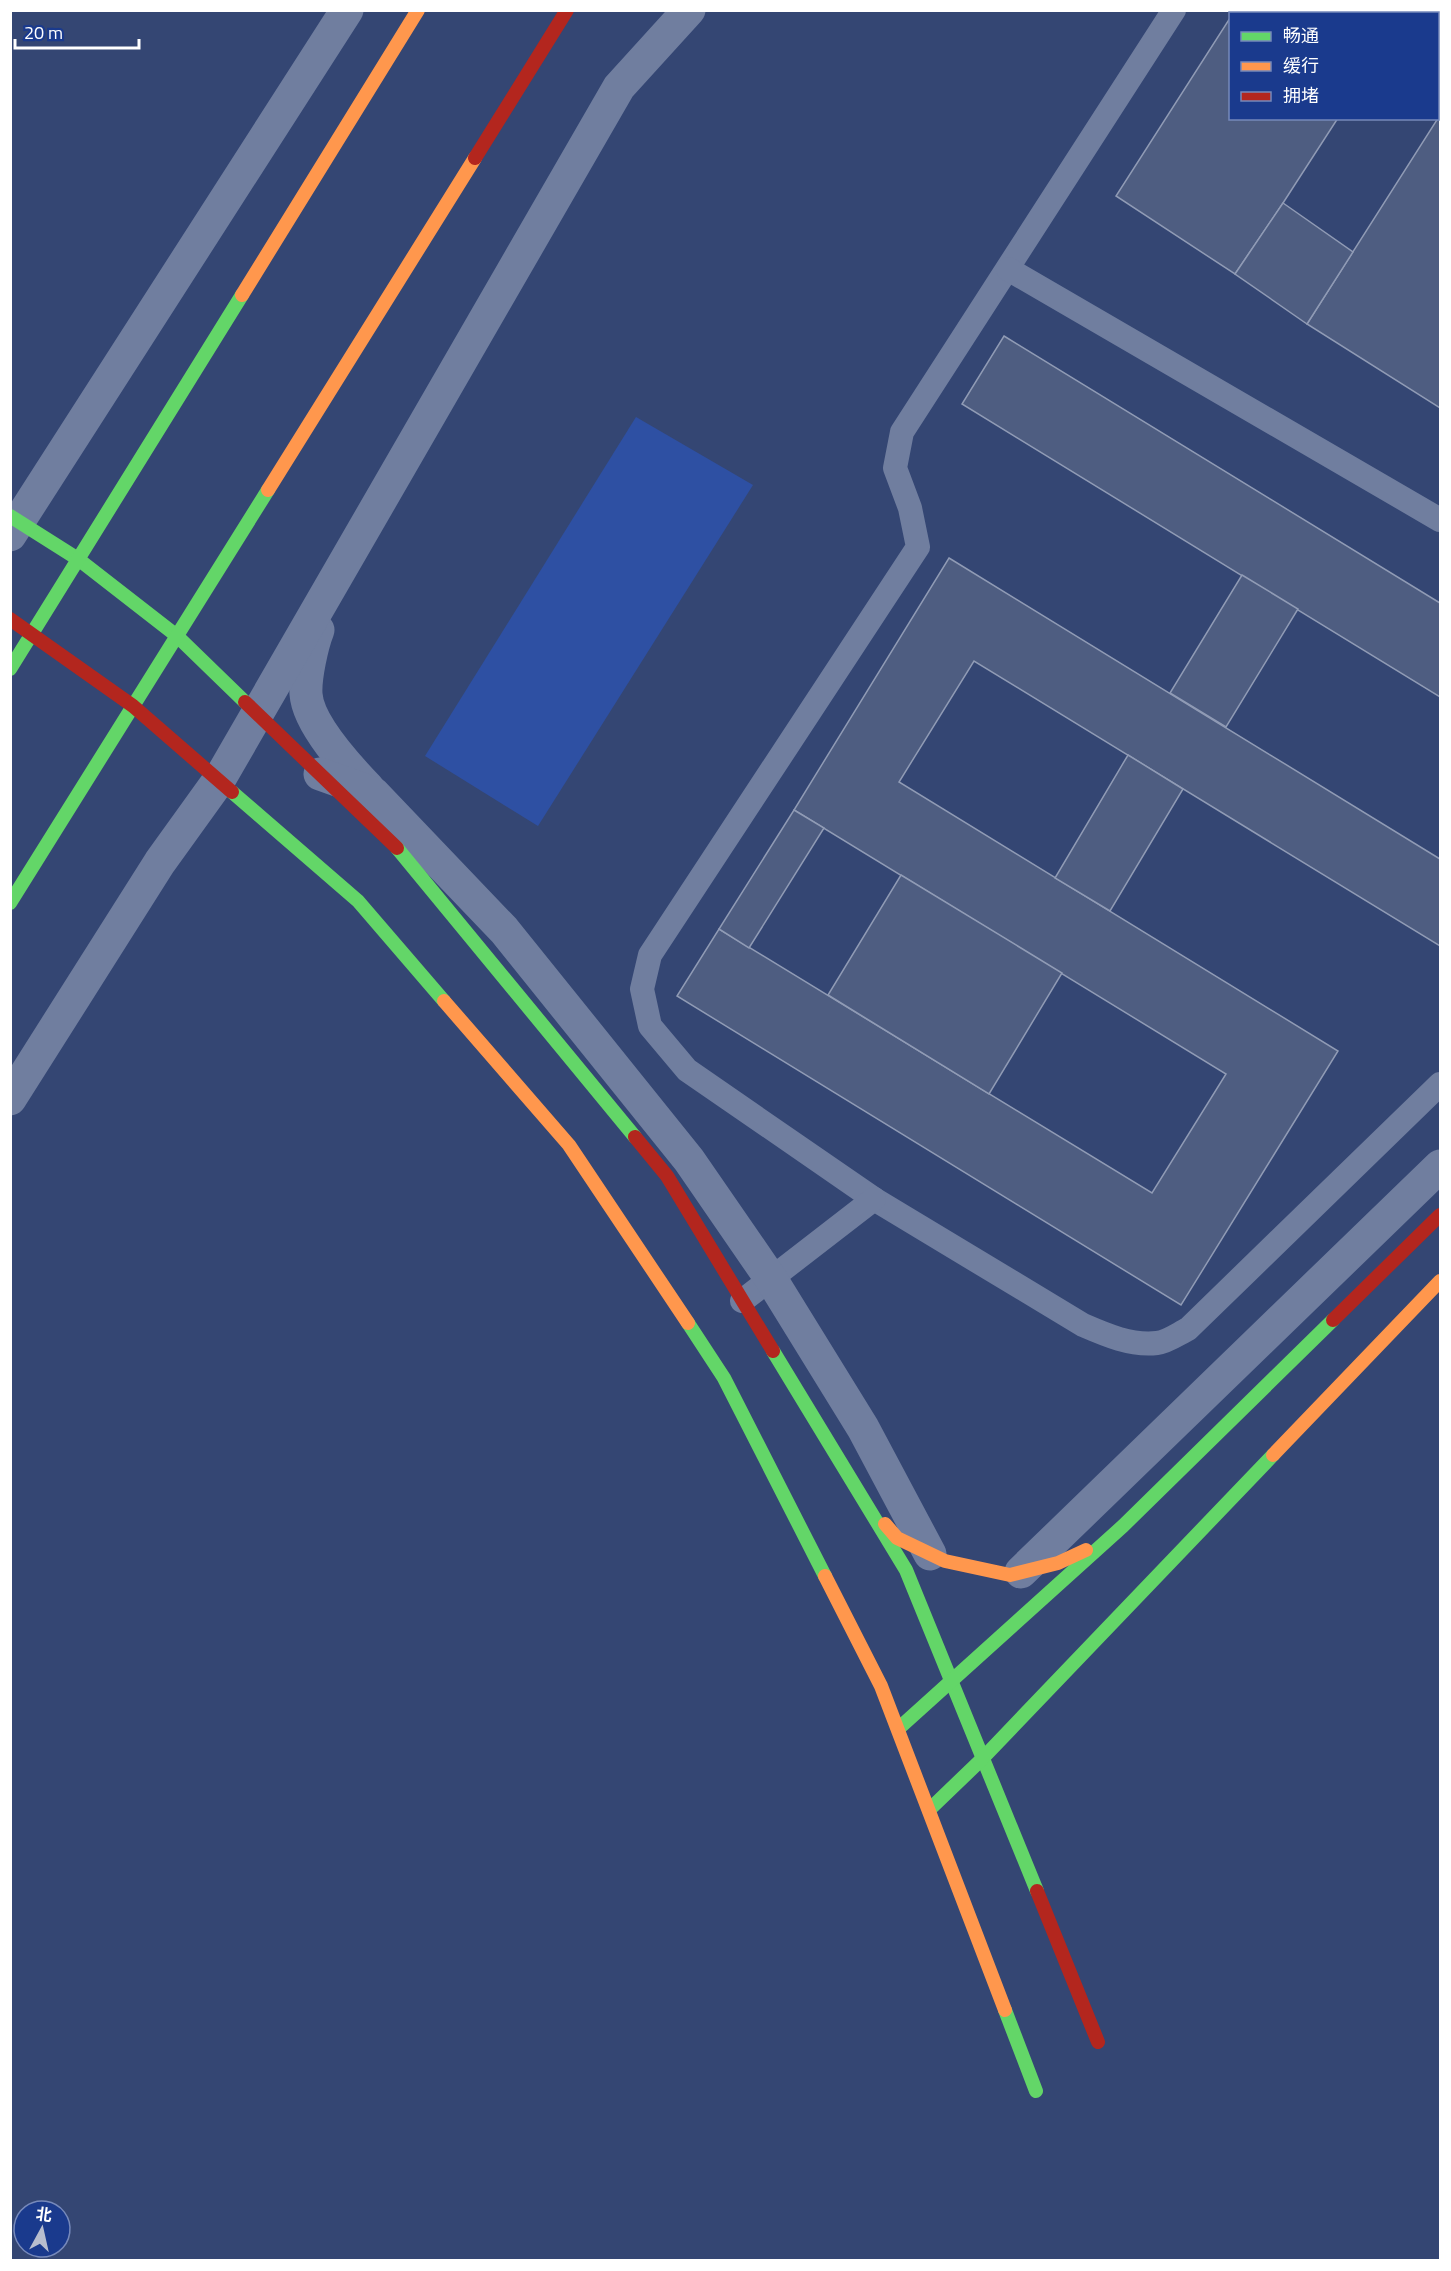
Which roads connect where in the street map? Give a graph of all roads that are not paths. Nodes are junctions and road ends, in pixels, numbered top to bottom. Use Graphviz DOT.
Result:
graph roads {
  1 [pos="347,10"];
  2 [pos="418,10"];
  3 [pos="567,10"];
  4 [pos="689,10"];
  5 [pos="1174,10"];
  6 [pos="1008,269"];
  7 [pos="1440,520"];
  8 [pos="14,524"];
  9 [pos="78,559"];
  10 [pos="332,586"];
  11 [pos="10,619"];
  12 [pos="33,633"];
  13 [pos="177,636"];
  14 [pos="10,669"];
  15 [pos="133,706"];
  16 [pos="258,714"];
  17 [pos="320,774"];
  18 [pos="219,780"];
  19 [pos="373,794"];
  20 [pos="10,903"];
  21 [pos="1440,1084"];
  22 [pos="10,1099"];
  23 [pos="1440,1166"];
  24 [pos="874,1199"];
  25 [pos="1440,1215"];
  26 [pos="771,1279"];
  27 [pos="1440,1281"];
  28 [pos="742,1301"];
  29 [pos="867,1505"];
  30 [pos="1109,1539"];
  31 [pos="930,1554"];
  32 [pos="1021,1572"];
  33 [pos="951,1681"];
  34 [pos="898,1729"];
  35 [pos="982,1759"];
  36 [pos="928,1810"];
  37 [pos="1098,2042"];
  38 [pos="1036,2091"];
  1 -- 8 [label="street"];
  2 -- 9 [label="street"];
  3 -- 13 [label="street"];
  4 -- 10 [label="street"];
  5 -- 6 [label="lane"];
  6 -- 7 [label="lane"];
  6 -- 24 [label="lane"];
  8 -- 9 [label="street"];
  9 -- 12 [label="street"];
  9 -- 13 [label="street"];
  10 -- 16 [label="street"];
  10 -- 19 [label="street"];
  11 -- 12 [label="street"];
  12 -- 14 [label="street"];
  12 -- 15 [label="street"];
  13 -- 15 [label="street"];
  13 -- 16 [label="street"];
  15 -- 18 [label="street"];
  15 -- 20 [label="street"];
  16 -- 17 [label="street"];
  16 -- 18 [label="street"];
  17 -- 19 [label="street"];
  17 -- 28 [label="street"];
  18 -- 22 [label="street"];
  18 -- 34 [label="street"];
  19 -- 26 [label="street"];
  21 -- 24 [label="lane"];
  23 -- 32 [label="street"];
  24 -- 26 [label="lane"];
  25 -- 30 [label="street"];
  26 -- 28 [label="lane"];
  26 -- 31 [label="street"];
  27 -- 35 [label="street"];
  28 -- 29 [label="street"];
  29 -- 31 [label="street"];
  29 -- 33 [label="street"];
  30 -- 32 [label="street"];
  30 -- 33 [label="street"];
  31 -- 32 [label="street"];
  33 -- 34 [label="street"];
  33 -- 35 [label="street"];
  34 -- 36 [label="street"];
  35 -- 36 [label="street"];
  35 -- 37 [label="street"];
  36 -- 38 [label="street"];
}
